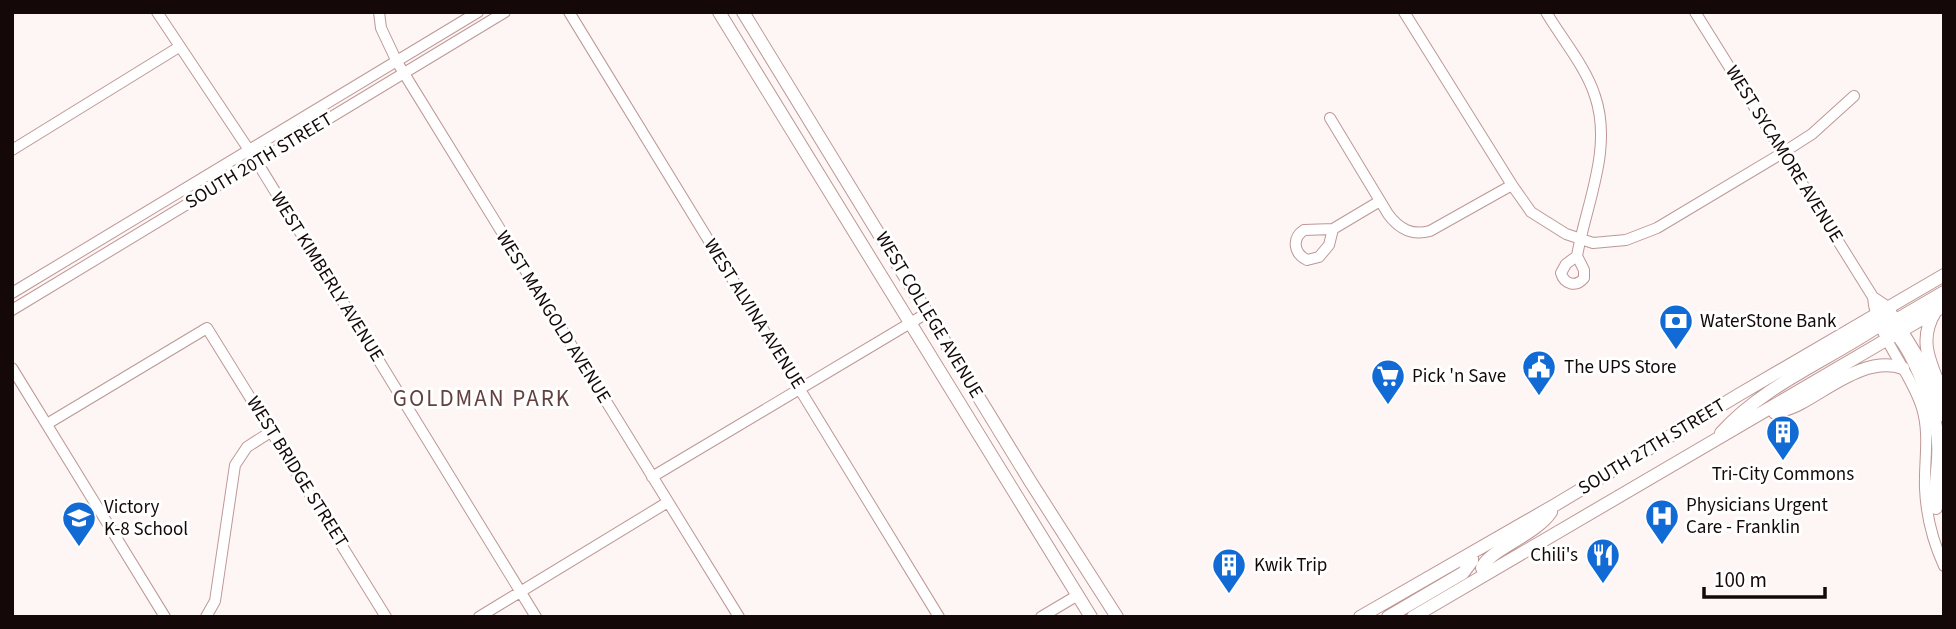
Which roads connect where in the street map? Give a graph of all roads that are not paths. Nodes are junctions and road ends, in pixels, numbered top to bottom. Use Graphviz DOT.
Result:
graph roads {
  1 [pos="157,12"];
  2 [pos="379,12"];
  3 [pos="478,12"];
  4 [pos="505,12"];
  5 [pos="569,12"];
  6 [pos="719,12"];
  7 [pos="743,12"];
  8 [pos="1404,12"];
  9 [pos="1546,12"];
  10 [pos="1695,12"];
  11 [pos="179,47"];
  12 [pos="397,62"];
  13 [pos="404,73"];
  14 [pos="1854,96"];
  15 [pos="1330,118"];
  16 [pos="12,150"];
  17 [pos="248,151"];
  18 [pos="1784,152"];
  19 [pos="257,162"];
  20 [pos="1512,185"];
  21 [pos="1380,201"];
  22 [pos="1333,229"];
  23 [pos="1580,240"];
  24 [pos="1577,256"];
  25 [pos="1944,275"];
  26 [pos="1944,292"];
  27 [pos="12,293"];
  28 [pos="1873,297"];
  29 [pos="1888,307"];
  30 [pos="1940,309"];
  31 [pos="12,310"];
  32 [pos="927,313"];
  33 [pos="911,323"];
  34 [pos="1889,327"];
  35 [pos="12,368"];
  36 [pos="1903,368"];
  37 [pos="800,389"];
  38 [pos="1944,397"];
  39 [pos="1944,413"];
  40 [pos="47,424"];
  41 [pos="1745,424"];
  42 [pos="272,431"];
  43 [pos="1712,442"];
  44 [pos="652,477"];
  45 [pos="1944,479"];
  46 [pos="668,502"];
  47 [pos="1555,505"];
  48 [pos="1936,508"];
  49 [pos="1931,525"];
  50 [pos="1472,553"];
  51 [pos="1944,566"];
  52 [pos="1485,574"];
  53 [pos="521,592"];
  54 [pos="1390,601"];
  55 [pos="1085,609"];
  56 [pos="165,617"];
  57 [pos="206,617"];
  58 [pos="386,617"];
  59 [pos="479,617"];
  60 [pos="536,617"];
  61 [pos="738,617"];
  62 [pos="939,617"];
  63 [pos="1041,617"];
  64 [pos="1117,617"];
  65 [pos="1360,617"];
  66 [pos="1369,617"];
  67 [pos="1388,617"];
  68 [pos="1413,617"];
  1 -- 11 [label="street, WEST KIMBERLY AVENUE"];
  2 -- 12 [label="street, WEST MANGOLD AVENUE"];
  3 -- 12 [label="street, SOUTH 20TH STREET"];
  4 -- 13 [label="street, SOUTH 20TH STREET"];
  5 -- 37 [label="street, WEST ALVINA AVENUE"];
  6 -- 33 [label="main road, WEST COLLEGE AVENUE"];
  7 -- 32 [label="main road, WEST COLLEGE AVENUE"];
  8 -- 20 [label="street"];
  9 -- 23 [label="street"];
  10 -- 18 [label="street, WEST SYCAMORE AVENUE"];
  11 -- 16 [label="street"];
  11 -- 17 [label="street, WEST KIMBERLY AVENUE"];
  12 -- 13 [label="street, WEST MANGOLD AVENUE"];
  12 -- 17 [label="street, SOUTH 20TH STREET"];
  13 -- 19 [label="street, SOUTH 20TH STREET"];
  13 -- 44 [label="street, WEST MANGOLD AVENUE"];
  14 -- 18 [label="street"];
  15 -- 21 [label="street"];
  17 -- 19 [label="street, WEST KIMBERLY AVENUE"];
  17 -- 27 [label="street, SOUTH 20TH STREET"];
  18 -- 23 [label="street"];
  18 -- 28 [label="street, WEST SYCAMORE AVENUE"];
  19 -- 31 [label="street, SOUTH 20TH STREET"];
  19 -- 53 [label="street, WEST KIMBERLY AVENUE"];
  20 -- 21 [label="street"];
  20 -- 23 [label="street"];
  21 -- 22 [label="street"];
  23 -- 24 [label="street"];
  25 -- 29 [label="main road, SOUTH 27TH STREET"];
  26 -- 34 [label="main road"];
  28 -- 29 [label="street, WEST SYCAMORE AVENUE"];
  28 -- 34 [label="street, WEST SYCAMORE AVENUE"];
  29 -- 34 [label="main road, SOUTH 27TH STREET"];
  30 -- 34 [label="main road, SOUTH 27TH STREET"];
  30 -- 38 [label="main road"];
  32 -- 33 [label="street"];
  32 -- 64 [label="main road, WEST COLLEGE AVENUE"];
  33 -- 37 [label="street"];
  33 -- 55 [label="main road, WEST COLLEGE AVENUE"];
  34 -- 36 [label="street"];
  34 -- 39 [label="street"];
  34 -- 41 [label="main road, SOUTH 27TH STREET"];
  34 -- 43 [label="main road"];
  34 -- 47 [label="main road, SOUTH 27TH STREET"];
  34 -- 48 [label="main road"];
  35 -- 40 [label="street"];
  36 -- 41 [label="main road"];
  36 -- 49 [label="street"];
  37 -- 44 [label="street"];
  37 -- 62 [label="street, WEST ALVINA AVENUE"];
  40 -- 42 [label="street, WEST BRIDGE STREET"];
  40 -- 56 [label="street"];
  41 -- 43 [label="main road, SOUTH 27TH STREET"];
  42 -- 57 [label="street"];
  42 -- 58 [label="street, WEST BRIDGE STREET"];
  43 -- 52 [label="main road, SOUTH 27TH STREET"];
  44 -- 46 [label="street, WEST MANGOLD AVENUE"];
  45 -- 48 [label="street"];
  46 -- 53 [label="street"];
  46 -- 61 [label="street, WEST MANGOLD AVENUE"];
  47 -- 50 [label="main road, SOUTH 27TH STREET"];
  47 -- 52 [label="main road"];
  48 -- 49 [label="street"];
  49 -- 51 [label="street"];
  50 -- 54 [label="main road, SOUTH 27TH STREET"];
  50 -- 67 [label="main road"];
  52 -- 68 [label="main road, SOUTH 27TH STREET"];
  53 -- 59 [label="street"];
  53 -- 60 [label="street, WEST KIMBERLY AVENUE"];
  54 -- 65 [label="main road, SOUTH 27TH STREET"];
  54 -- 66 [label="main road"];
  55 -- 63 [label="street"];
}
